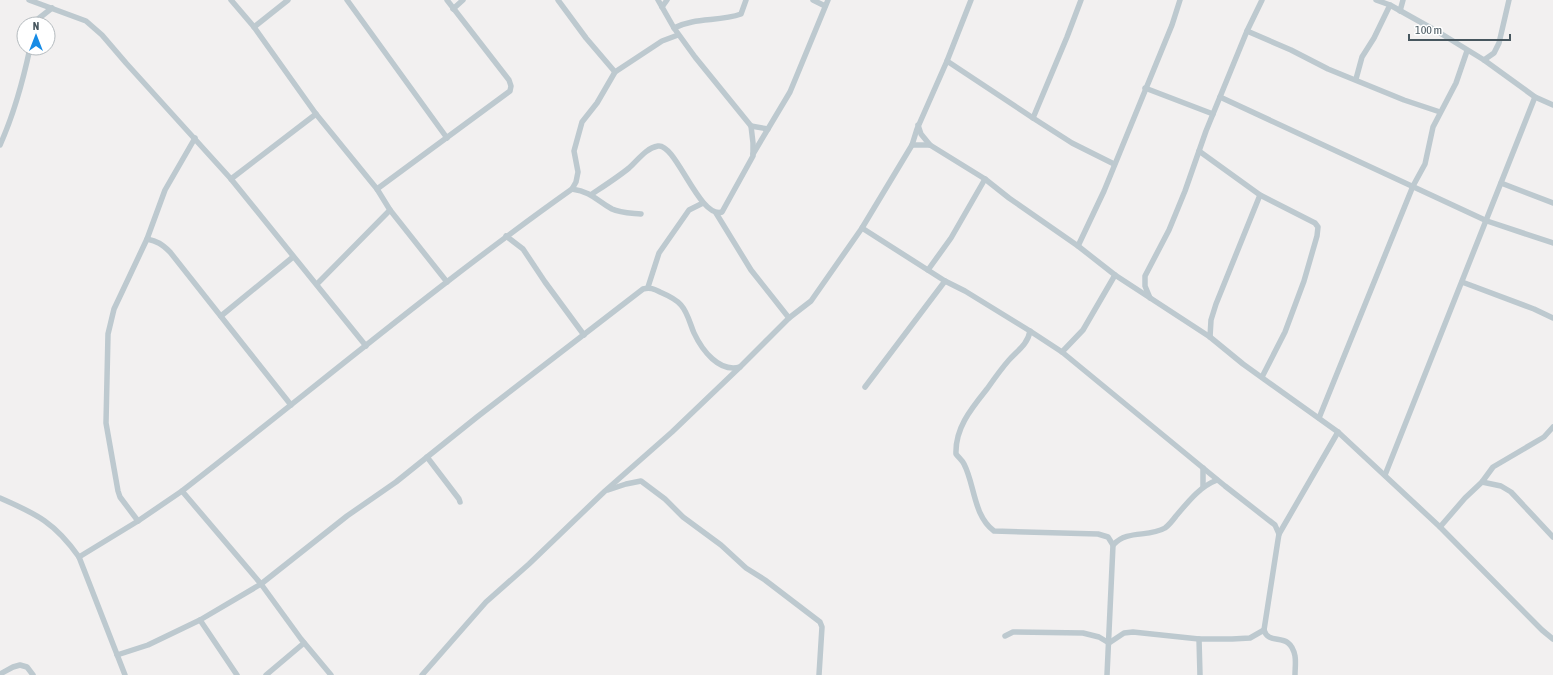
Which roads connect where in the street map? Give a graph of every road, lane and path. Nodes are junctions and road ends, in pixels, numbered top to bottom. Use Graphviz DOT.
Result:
graph roads {
  1 [pos="30,0"];
  2 [pos="232,0"];
  3 [pos="288,0"];
  4 [pos="347,0"];
  5 [pos="448,0"];
  6 [pos="463,0"];
  7 [pos="558,0"];
  8 [pos="658,0"];
  9 [pos="667,0"];
  10 [pos="746,0"];
  11 [pos="813,0"];
  12 [pos="971,0"];
  13 [pos="1081,0"];
  14 [pos="1180,0"];
  15 [pos="1262,0"];
  16 [pos="1376,0"];
  17 [pos="1403,0"];
  18 [pos="1509,0"];
  19 [pos="826,3"];
  20 [pos="1390,5"];
  21 [pos="662,7"];
  22 [pos="52,8"];
  23 [pos="453,9"];
  24 [pos="1400,11"];
  25 [pos="42,16"];
  26 [pos="254,27"];
  27 [pos="674,28"];
  28 [pos="1247,31"];
  29 [pos="678,35"];
  30 [pos="1467,50"];
  31 [pos="28,56"];
  32 [pos="1484,60"];
  33 [pos="947,61"];
  34 [pos="615,72"];
  35 [pos="1356,79"];
  36 [pos="1145,88"];
  37 [pos="1220,97"];
  38 [pos="1535,97"];
  39 [pos="1553,105"];
  40 [pos="1440,112"];
  41 [pos="316,114"];
  42 [pos="1213,114"];
  43 [pos="1033,118"];
  44 [pos="918,125"];
  45 [pos="751,126"];
  46 [pos="768,129"];
  47 [pos="195,138"];
  48 [pos="447,138"];
  49 [pos="912,144"];
  50 [pos="930,144"];
  51 [pos="0,145"];
  52 [pos="1199,152"];
  53 [pos="753,156"];
  54 [pos="1114,164"];
  55 [pos="231,178"];
  56 [pos="985,179"];
  57 [pos="1501,182"];
  58 [pos="1414,186"];
  59 [pos="377,189"];
  60 [pos="572,189"];
  61 [pos="592,194"];
  62 [pos="1260,195"];
  63 [pos="703,203"];
  64 [pos="1553,203"];
  65 [pos="390,210"];
  66 [pos="716,213"];
  67 [pos="641,214"];
  68 [pos="1486,221"];
  69 [pos="862,228"];
  70 [pos="506,236"];
  71 [pos="147,239"];
  72 [pos="1553,243"];
  73 [pos="1078,246"];
  74 [pos="293,257"];
  75 [pos="928,270"];
  76 [pos="1115,275"];
  77 [pos="945,281"];
  78 [pos="447,282"];
  79 [pos="1462,282"];
  80 [pos="317,284"];
  81 [pos="648,287"];
  82 [pos="1150,298"];
  83 [pos="221,316"];
  84 [pos="789,318"];
  85 [pos="1553,318"];
  86 [pos="1030,331"];
  87 [pos="584,335"];
  88 [pos="1210,337"];
  89 [pos="366,346"];
  90 [pos="1062,352"];
  91 [pos="740,367"];
  92 [pos="1262,377"];
  93 [pos="865,387"];
  94 [pos="291,405"];
  95 [pos="1319,418"];
  96 [pos="1553,427"];
  97 [pos="1338,432"];
  98 [pos="427,457"];
  99 [pos="1203,468"];
  100 [pos="1385,475"];
  101 [pos="1217,480"];
  102 [pos="1482,482"];
  103 [pos="1204,487"];
  104 [pos="182,491"];
  105 [pos="605,491"];
  106 [pos="0,498"];
  107 [pos="460,502"];
  108 [pos="138,521"];
  109 [pos="1271,522"];
  110 [pos="1285,522"];
  111 [pos="1440,527"];
  112 [pos="1278,534"];
  113 [pos="1553,537"];
  114 [pos="1113,545"];
  115 [pos="79,557"];
  116 [pos="261,584"];
  117 [pos="200,620"];
  118 [pos="1264,630"];
  119 [pos="1005,636"];
  120 [pos="1199,639"];
  121 [pos="1553,639"];
  122 [pos="304,643"];
  123 [pos="1109,643"];
  124 [pos="117,655"];
  125 [pos="0,674"];
  126 [pos="33,675"];
  127 [pos="125,675"];
  128 [pos="237,675"];
  129 [pos="266,675"];
  130 [pos="331,675"];
  131 [pos="422,675"];
  132 [pos="819,675"];
  133 [pos="1107,675"];
  134 [pos="1200,675"];
  135 [pos="1295,675"];
  1 -- 22 [label="street"];
  2 -- 26 [label="street"];
  3 -- 26 [label="street"];
  4 -- 48 [label="street"];
  5 -- 23 [label="street"];
  6 -- 23 [label="street"];
  7 -- 34 [label="street"];
  8 -- 21 [label="street"];
  9 -- 21 [label="street"];
  10 -- 27 [label="street"];
  11 -- 19 [label="street"];
  12 -- 33 [label="street"];
  13 -- 43 [label="street"];
  14 -- 36 [label="street"];
  15 -- 28 [label="street"];
  16 -- 20 [label="street"];
  17 -- 24 [label="street"];
  18 -- 32 [label="street"];
  19 -- 46 [label="street"];
  20 -- 24 [label="street"];
  20 -- 35 [label="street"];
  21 -- 27 [label="street"];
  22 -- 25 [label="street"];
  22 -- 47 [label="street"];
  23 -- 48 [label="street"];
  24 -- 30 [label="street"];
  26 -- 41 [label="street"];
  27 -- 29 [label="street"];
  28 -- 35 [label="street"];
  28 -- 37 [label="street"];
  29 -- 34 [label="street"];
  29 -- 45 [label="street"];
  30 -- 32 [label="street"];
  30 -- 40 [label="street"];
  31 -- 51 [label="street"];
  32 -- 38 [label="street"];
  33 -- 43 [label="street"];
  33 -- 44 [label="street"];
  34 -- 60 [label="street"];
  35 -- 40 [label="street"];
  36 -- 42 [label="street"];
  36 -- 54 [label="street"];
  37 -- 42 [label="street"];
  37 -- 58 [label="street"];
  38 -- 39 [label="street"];
  38 -- 57 [label="street"];
  40 -- 58 [label="street"];
  41 -- 55 [label="street"];
  41 -- 59 [label="street"];
  42 -- 52 [label="street"];
  43 -- 54 [label="street"];
  44 -- 49 [label="street"];
  44 -- 50 [label="street"];
  45 -- 46 [label="street"];
  45 -- 53 [label="street"];
  46 -- 53 [label="street"];
  47 -- 55 [label="street"];
  47 -- 71 [label="street"];
  48 -- 59 [label="street"];
  49 -- 50 [label="street"];
  49 -- 69 [label="street"];
  50 -- 56 [label="street"];
  52 -- 62 [label="street"];
  52 -- 82 [label="street"];
  53 -- 66 [label="street"];
  54 -- 73 [label="street"];
  55 -- 74 [label="street"];
  56 -- 73 [label="street"];
  56 -- 75 [label="street"];
  57 -- 64 [label="street"];
  57 -- 68 [label="street"];
  58 -- 68 [label="street"];
  58 -- 95 [label="street"];
  59 -- 65 [label="street"];
  60 -- 61 [label="street"];
  60 -- 70 [label="street"];
  61 -- 63 [label="street"];
  61 -- 67 [label="street"];
  62 -- 88 [label="street"];
  62 -- 92 [label="street"];
  63 -- 66 [label="street"];
  63 -- 81 [label="street"];
  65 -- 78 [label="street"];
  65 -- 80 [label="street"];
  66 -- 84 [label="street"];
  68 -- 72 [label="street"];
  68 -- 79 [label="street"];
  69 -- 75 [label="street"];
  69 -- 84 [label="street"];
  70 -- 78 [label="street"];
  70 -- 87 [label="street"];
  71 -- 83 [label="street"];
  71 -- 108 [label="street"];
  73 -- 76 [label="street"];
  74 -- 80 [label="street"];
  74 -- 83 [label="street"];
  75 -- 77 [label="street"];
  76 -- 82 [label="street"];
  76 -- 90 [label="street"];
  77 -- 86 [label="street"];
  77 -- 93 [label="street"];
  78 -- 89 [label="street"];
  79 -- 85 [label="street"];
  79 -- 100 [label="street"];
  80 -- 89 [label="street"];
  81 -- 87 [label="street"];
  81 -- 91 [label="street"];
  82 -- 88 [label="street"];
  83 -- 94 [label="street"];
  84 -- 91 [label="street"];
  86 -- 90 [label="street"];
  86 -- 114 [label="street"];
  87 -- 98 [label="street"];
  88 -- 92 [label="street"];
  89 -- 94 [label="street"];
  90 -- 99 [label="street"];
  91 -- 105 [label="street"];
  92 -- 95 [label="street"];
  94 -- 104 [label="street"];
  95 -- 97 [label="street"];
  96 -- 102 [label="street"];
  97 -- 100 [label="street"];
  97 -- 110 [label="street"];
  98 -- 107 [label="street"];
  98 -- 116 [label="street"];
  99 -- 101 [label="street"];
  99 -- 103 [label="street"];
  100 -- 111 [label="street"];
  101 -- 103 [label="street"];
  101 -- 109 [label="street"];
  102 -- 111 [label="street"];
  102 -- 113 [label="street"];
  103 -- 114 [label="street"];
  104 -- 108 [label="street"];
  104 -- 116 [label="street"];
  105 -- 131 [label="street"];
  105 -- 132 [label="street"];
  106 -- 115 [label="street"];
  108 -- 115 [label="street"];
  109 -- 110 [label="street"];
  109 -- 112 [label="street"];
  110 -- 112 [label="street"];
  111 -- 121 [label="street"];
  112 -- 118 [label="street"];
  114 -- 123 [label="street"];
  115 -- 124 [label="street"];
  116 -- 117 [label="street"];
  116 -- 122 [label="street"];
  117 -- 124 [label="street"];
  117 -- 128 [label="street"];
  118 -- 120 [label="street"];
  118 -- 135 [label="street"];
  119 -- 123 [label="street"];
  120 -- 123 [label="street"];
  120 -- 134 [label="street"];
  122 -- 129 [label="street"];
  122 -- 130 [label="street"];
  123 -- 133 [label="street"];
  124 -- 127 [label="street"];
  125 -- 126 [label="street"];
}
